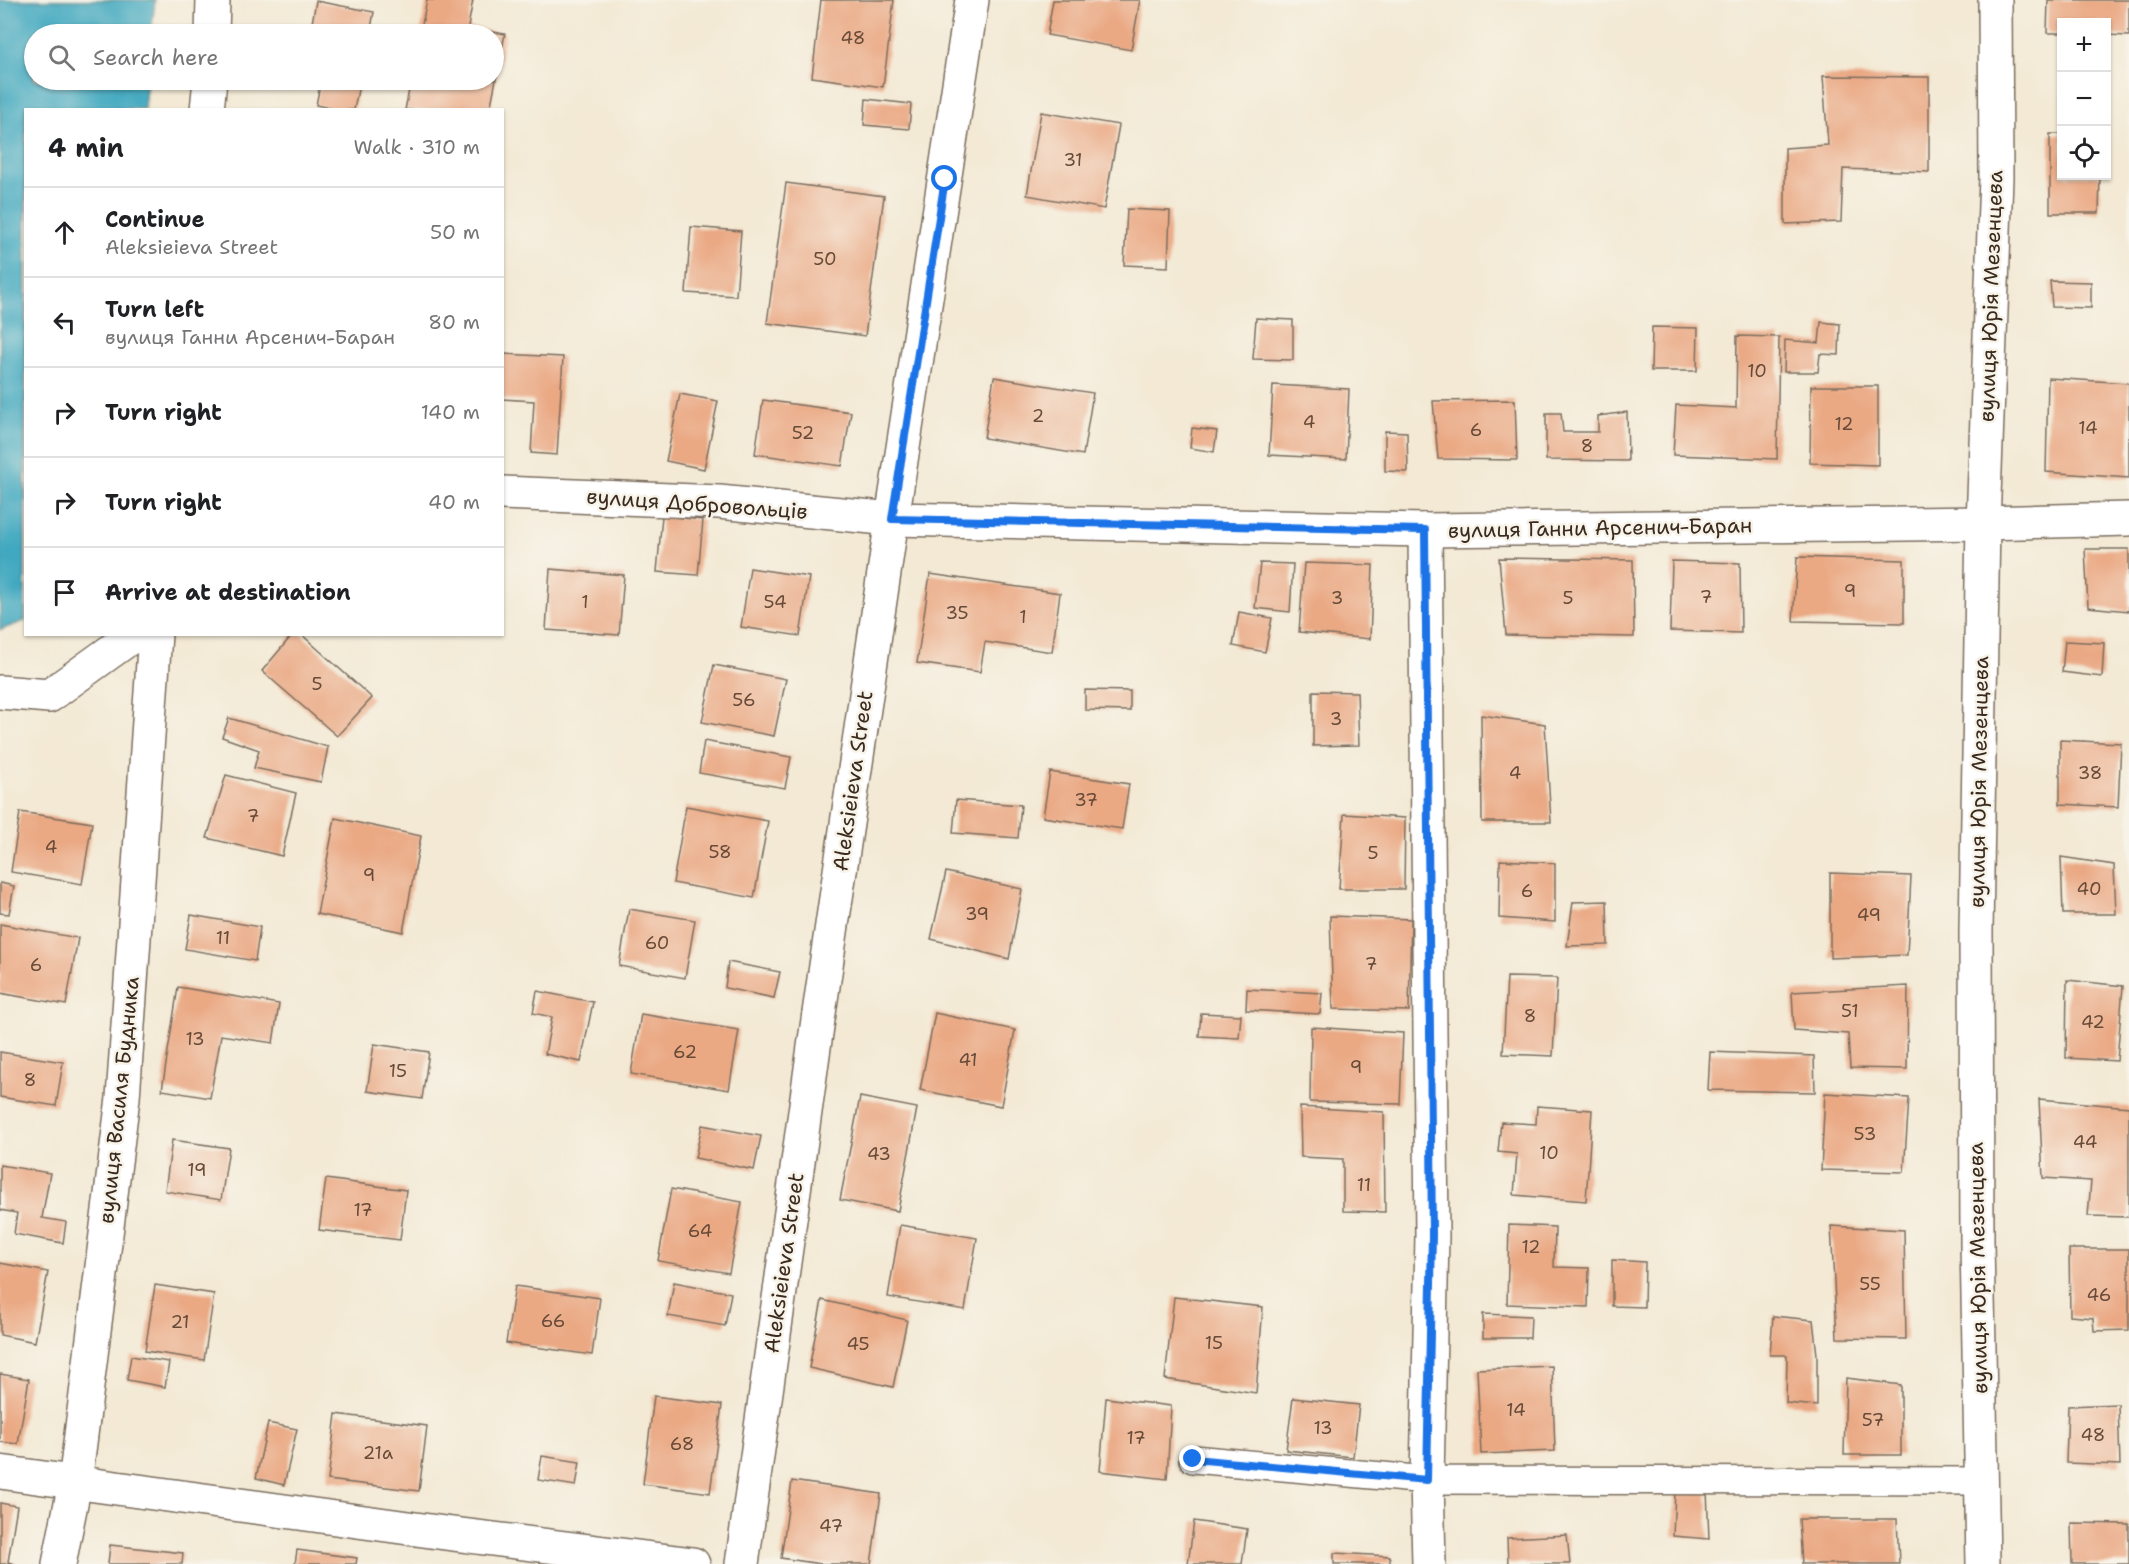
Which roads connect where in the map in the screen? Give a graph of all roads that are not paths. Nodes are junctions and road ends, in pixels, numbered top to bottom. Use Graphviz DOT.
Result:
graph roads {
  1 [pos="213,0"];
  2 [pos="972,0"];
  3 [pos="1995,0"];
  4 [pos="212,24"];
  5 [pos="209,90"];
  6 [pos="207,108"];
  7 [pos="504,493"];
  8 [pos="892,519"];
  9 [pos="2129,519"];
  10 [pos="1983,523"];
  11 [pos="1425,530"];
  12 [pos="132,636"];
  13 [pos="155,636"];
  14 [pos="0,692"];
  15 [pos="1193,1459"];
  16 [pos="0,1472"];
  17 [pos="1427,1480"];
  18 [pos="1981,1481"];
  19 [pos="75,1483"];
  20 [pos="59,1564"];
  21 [pos="693,1564"];
  22 [pos="742,1564"];
  23 [pos="1429,1564"];
  24 [pos="1983,1564"];
  1 -- 4 [label="street"];
  2 -- 8 [label="street, Aleksieieva Street"];
  3 -- 10 [label="street, вулиця Юрія Мезенцева"];
  5 -- 6 [label="street"];
  7 -- 8 [label="street, вулиця Добровольців"];
  8 -- 11 [label="street, вулиця Ганни Арсенич-Баран"];
  8 -- 22 [label="street, Aleksieieva Street"];
  9 -- 10 [label="street, вулиця Ганни Арсенич-Баран"];
  10 -- 11 [label="street, вулиця Ганни Арсенич-Баран"];
  10 -- 18 [label="street, вулиця Юрія Мезенцева"];
  11 -- 17 [label="street"];
  12 -- 14 [label="street"];
  13 -- 19 [label="street, вулиця Василя Будника"];
  15 -- 17 [label="lane"];
  16 -- 19 [label="street"];
  17 -- 18 [label="lane"];
  17 -- 23 [label="street"];
  18 -- 24 [label="street, вулиця Юрія Мезенцева"];
  19 -- 20 [label="street, вулиця Василя Будника"];
  19 -- 21 [label="street"];
}
